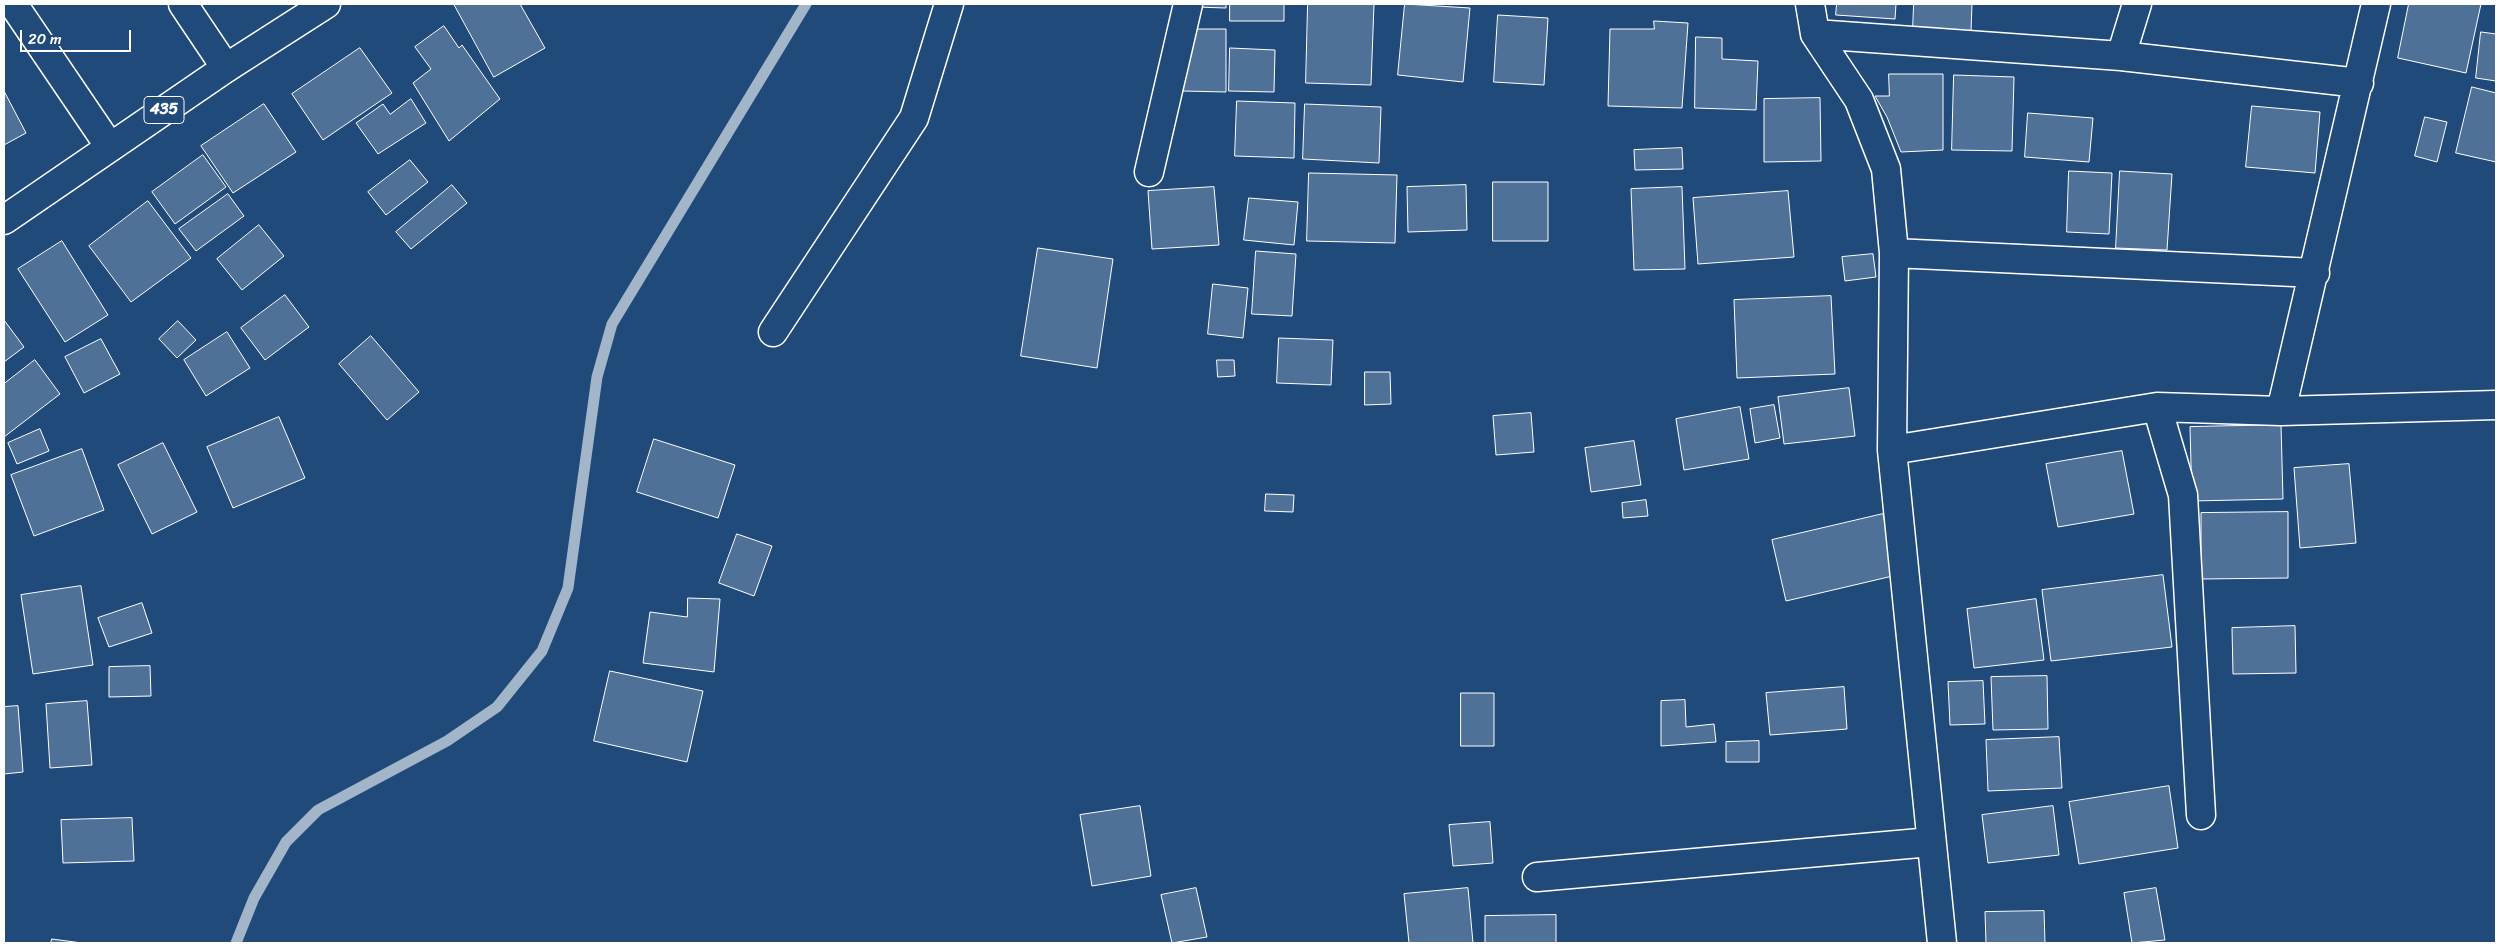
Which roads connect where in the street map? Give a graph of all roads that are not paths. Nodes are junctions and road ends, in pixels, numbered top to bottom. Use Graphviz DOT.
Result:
graph roads {
  1 [pos="13,4"];
  2 [pos="183,4"];
  3 [pos="326,4"];
  4 [pos="949,4"];
  5 [pos="1188,4"];
  6 [pos="1810,4"];
  7 [pos="2137,4"];
  8 [pos="2376,4"];
  9 [pos="1815,34"];
  10 [pos="2121,56"];
  11 [pos="226,68"];
  12 [pos="2359,83"];
  13 [pos="110,147"];
  14 [pos="1149,172"];
  15 [pos="4,220"];
  16 [pos="1894,252"];
  17 [pos="2315,273"];
  18 [pos="773,332"];
  19 [pos="2496,405"];
  20 [pos="2157,408"];
  21 [pos="2281,411"];
  22 [pos="1892,450"];
  23 [pos="2200,815"];
  24 [pos="1931,842"];
  25 [pos="1537,877"];
  26 [pos="1942,943"];
  1 -- 13 [label="street"];
  2 -- 11 [label="street"];
  3 -- 11 [label="street, 435"];
  4 -- 18 [label="street"];
  5 -- 14 [label="street"];
  6 -- 9 [label="street"];
  7 -- 10 [label="street"];
  8 -- 12 [label="street"];
  9 -- 10 [label="street"];
  9 -- 16 [label="street"];
  10 -- 12 [label="street"];
  11 -- 13 [label="street, 435"];
  12 -- 17 [label="street"];
  13 -- 15 [label="street, 435"];
  16 -- 17 [label="street"];
  16 -- 22 [label="street"];
  17 -- 21 [label="street"];
  19 -- 21 [label="street"];
  20 -- 21 [label="street"];
  20 -- 22 [label="street"];
  20 -- 23 [label="street"];
  22 -- 24 [label="street"];
  24 -- 25 [label="street"];
  24 -- 26 [label="street"];
}
